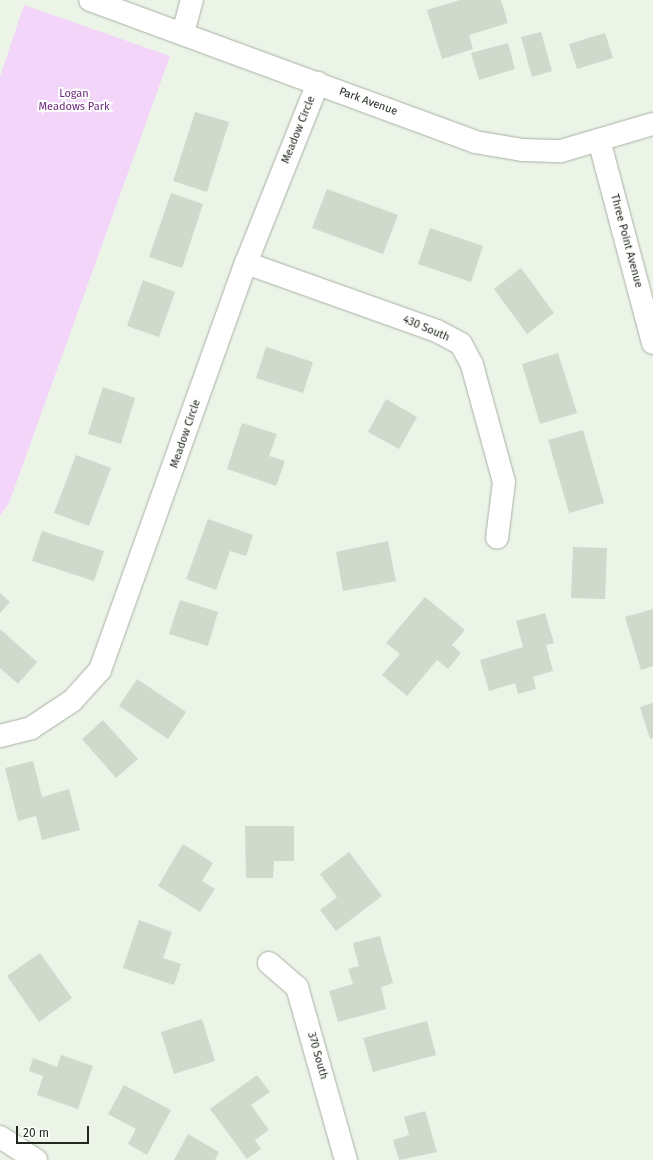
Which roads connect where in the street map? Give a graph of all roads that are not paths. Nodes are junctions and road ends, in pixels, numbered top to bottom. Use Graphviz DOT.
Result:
graph roads {
  1 [pos="90,0"];
  2 [pos="192,0"];
  3 [pos="183,33"];
  4 [pos="318,84"];
  5 [pos="653,124"];
  6 [pos="598,140"];
  7 [pos="246,264"];
  8 [pos="653,343"];
  9 [pos="496,538"];
  10 [pos="0,736"];
  11 [pos="269,963"];
  12 [pos="0,1137"];
  13 [pos="25,1158"];
  14 [pos="346,1160"];
  1 -- 3 [label="street, Park Avenue"];
  2 -- 3 [label="street"];
  3 -- 4 [label="street, Park Avenue"];
  4 -- 6 [label="street, Park Avenue"];
  4 -- 7 [label="street, Meadow Circle"];
  5 -- 6 [label="street, Park Avenue"];
  6 -- 8 [label="street, Three Point Avenue"];
  7 -- 9 [label="street, 430 South"];
  7 -- 10 [label="street, Meadow Circle"];
  11 -- 14 [label="street, 370 South"];
  12 -- 13 [label="street"];
}
